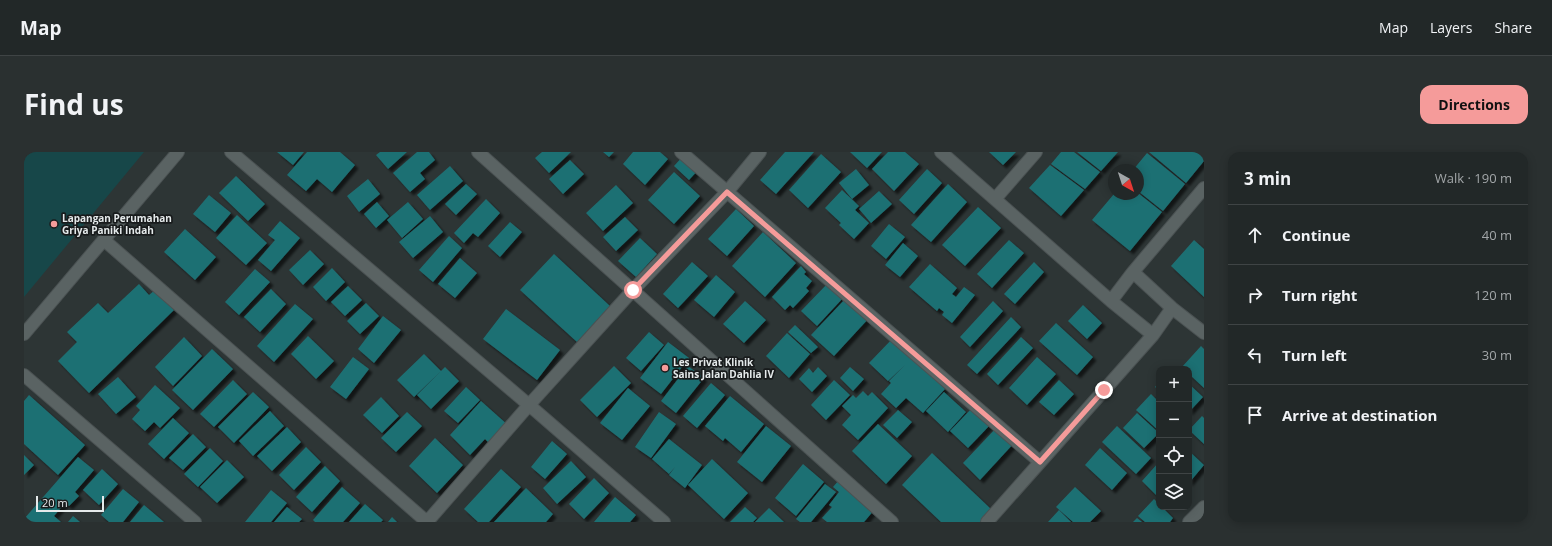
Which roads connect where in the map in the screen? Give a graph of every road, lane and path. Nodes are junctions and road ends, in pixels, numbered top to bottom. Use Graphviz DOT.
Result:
graph roads {
  1 [pos="178,152"];
  2 [pos="231,152"];
  3 [pos="478,152"];
  4 [pos="681,152"];
  5 [pos="760,152"];
  6 [pos="941,152"];
  7 [pos="1036,152"];
  8 [pos="1204,188"];
  9 [pos="727,192"];
  10 [pos="995,199"];
  11 [pos="104,240"];
  12 [pos="1134,272"];
  13 [pos="633,290"];
  14 [pos="1111,301"];
  15 [pos="1172,308"];
  16 [pos="1204,333"];
  17 [pos="24,334"];
  18 [pos="1153,335"];
  19 [pos="24,375"];
  20 [pos="529,405"];
  21 [pos="1040,462"];
  22 [pos="1204,507"];
  23 [pos="195,522"];
  24 [pos="664,522"];
  25 [pos="892,522"];
  26 [pos="987,522"];
  27 [pos="1189,522"];
  1 -- 11 [label="street"];
  2 -- 20 [label="street"];
  3 -- 13 [label="street"];
  4 -- 9 [label="street"];
  5 -- 9 [label="street"];
  6 -- 10 [label="street"];
  7 -- 10 [label="street"];
  8 -- 12 [label="street"];
  9 -- 13 [label="street"];
  9 -- 21 [label="street"];
  10 -- 14 [label="street"];
  11 -- 17 [label="street"];
  11 -- 20 [label="street"];
  12 -- 14 [label="street"];
  12 -- 15 [label="street"];
  13 -- 20 [label="street"];
  13 -- 25 [label="street"];
  14 -- 18 [label="street"];
  15 -- 16 [label="street"];
  15 -- 18 [label="street"];
  18 -- 21 [label="street"];
  19 -- 23 [label="street"];
  20 -- 24 [label="street"];
  21 -- 26 [label="street"];
  22 -- 27 [label="street"];
}
